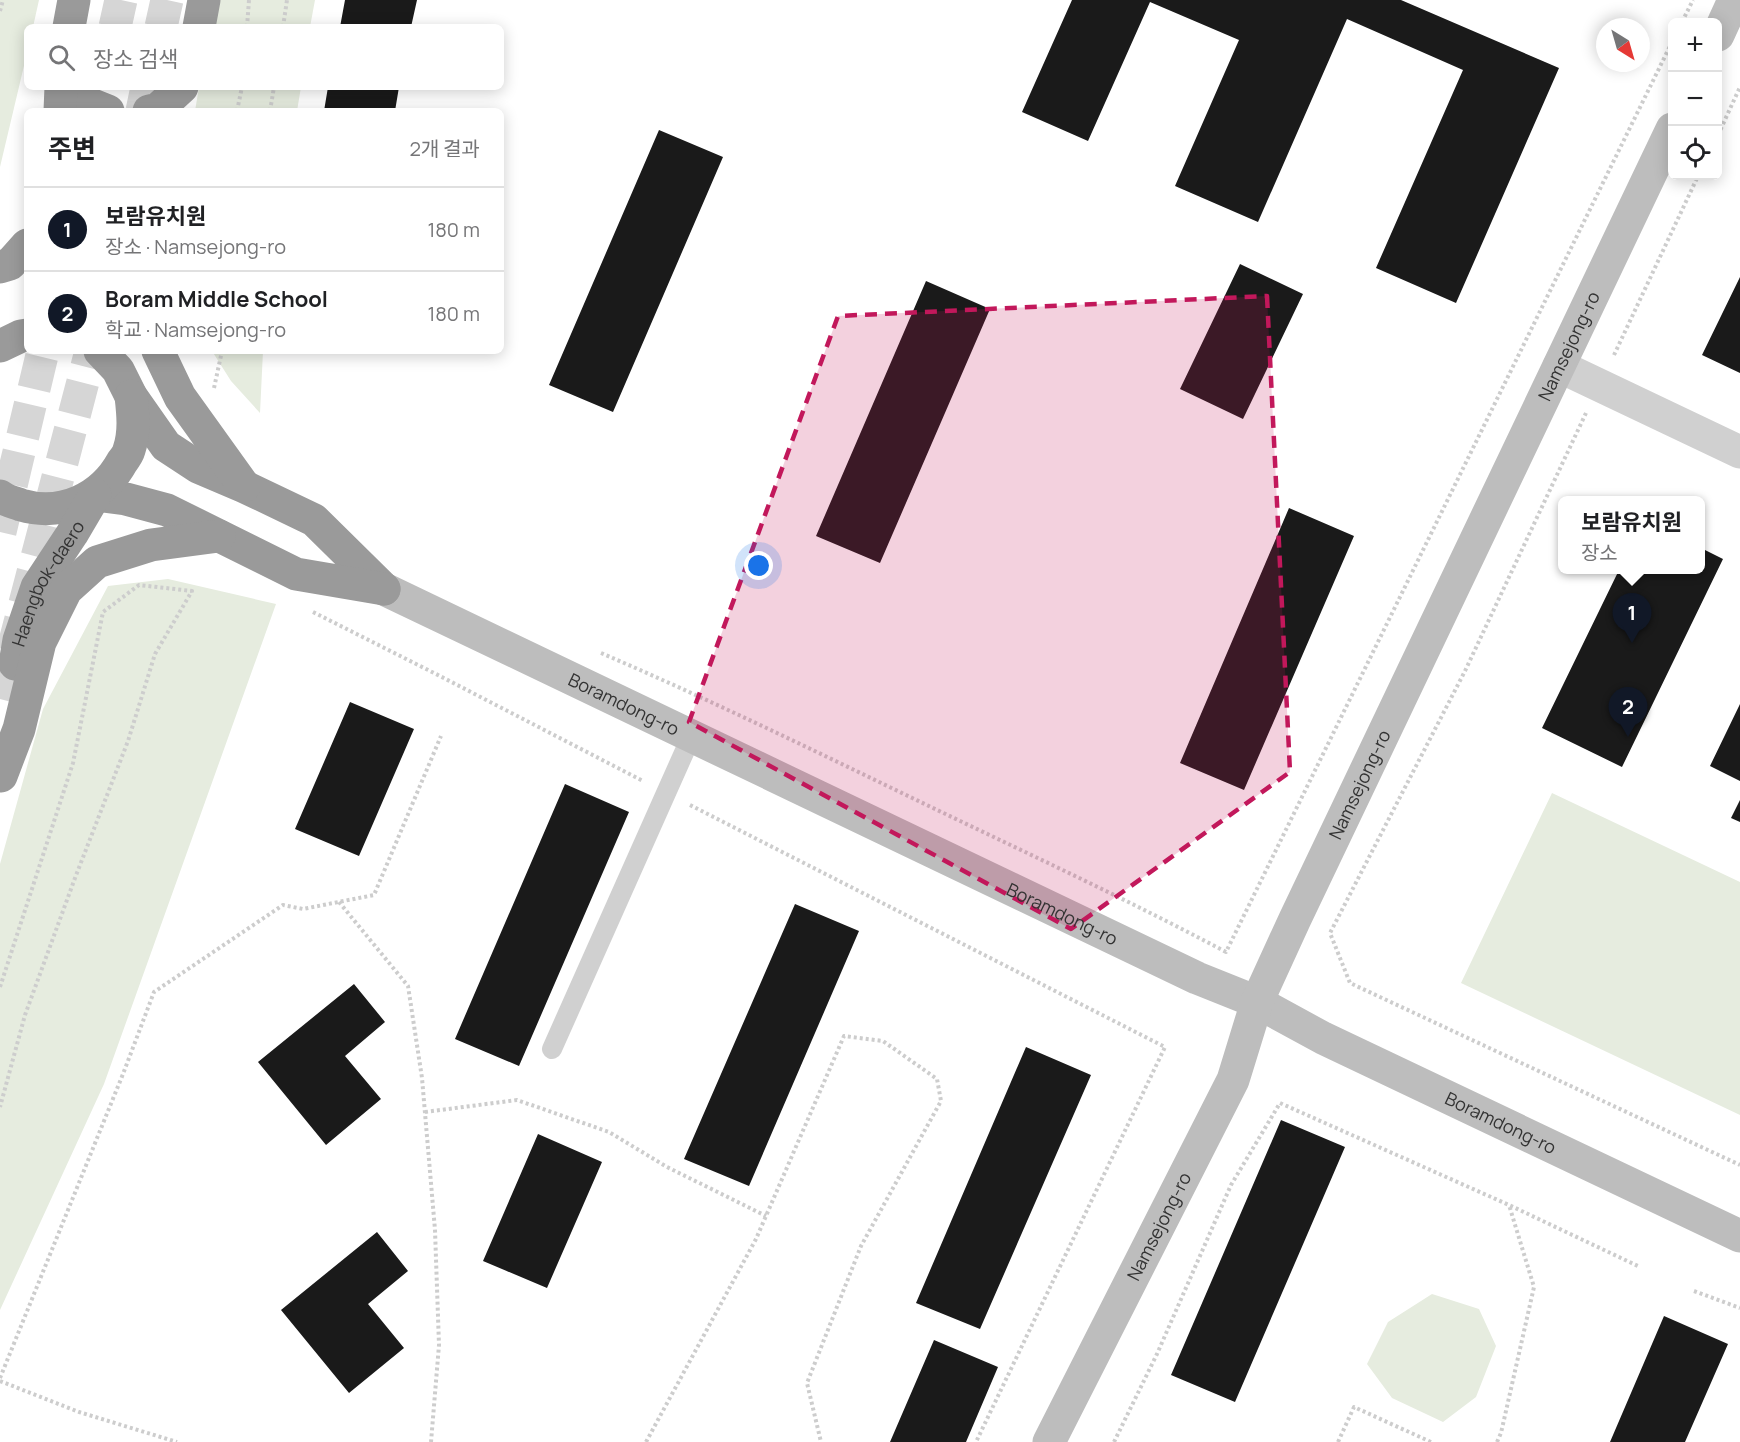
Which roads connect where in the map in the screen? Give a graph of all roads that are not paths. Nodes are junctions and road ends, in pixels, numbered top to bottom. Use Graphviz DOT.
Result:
graph roads {
  1 [pos="74,0"];
  2 [pos="204,0"];
  3 [pos="1734,0"];
  4 [pos="70,24"];
  5 [pos="200,24"];
  6 [pos="1722,26"];
  7 [pos="61,90"];
  8 [pos="77,90"];
  9 [pos="182,90"];
  10 [pos="184,90"];
  11 [pos="186,90"];
  12 [pos="60,108"];
  13 [pos="100,108"];
  14 [pos="159,108"];
  15 [pos="175,108"];
  16 [pos="183,108"];
  17 [pos="1668,137"];
  18 [pos="24,248"];
  19 [pos="0,267"];
  20 [pos="159,354"];
  21 [pos="1559,366"];
  22 [pos="116,367"];
  23 [pos="1740,452"];
  24 [pos="245,487"];
  25 [pos="94,495"];
  26 [pos="0,496"];
  27 [pos="219,536"];
  28 [pos="384,589"];
  29 [pos="691,736"];
  30 [pos="1,779"];
  31 [pos="1257,1002"];
  32 [pos="552,1049"];
  33 [pos="1740,1236"];
  34 [pos="1049,1442"];
  1 -- 4 [label="highway"];
  2 -- 5 [label="highway"];
  3 -- 6 [label="street"];
  7 -- 12 [label="highway"];
  8 -- 13 [label="highway"];
  9 -- 14 [label="highway"];
  10 -- 15 [label="highway"];
  11 -- 16 [label="highway"];
  17 -- 21 [label="street, Namsejong-ro"];
  18 -- 19 [label="highway"];
  20 -- 24 [label="highway"];
  21 -- 23 [label="street"];
  21 -- 31 [label="street, Namsejong-ro"];
  22 -- 24 [label="highway"];
  22 -- 25 [label="highway"];
  24 -- 28 [label="highway"];
  25 -- 26 [label="highway"];
  25 -- 27 [label="highway"];
  25 -- 30 [label="highway, Haengbok-daero"];
  27 -- 28 [label="highway"];
  27 -- 30 [label="highway"];
  28 -- 29 [label="street, Boramdong-ro"];
  29 -- 31 [label="street, Boramdong-ro"];
  29 -- 32 [label="lane"];
  31 -- 33 [label="street, Boramdong-ro"];
  31 -- 34 [label="street, Namsejong-ro"];
}
